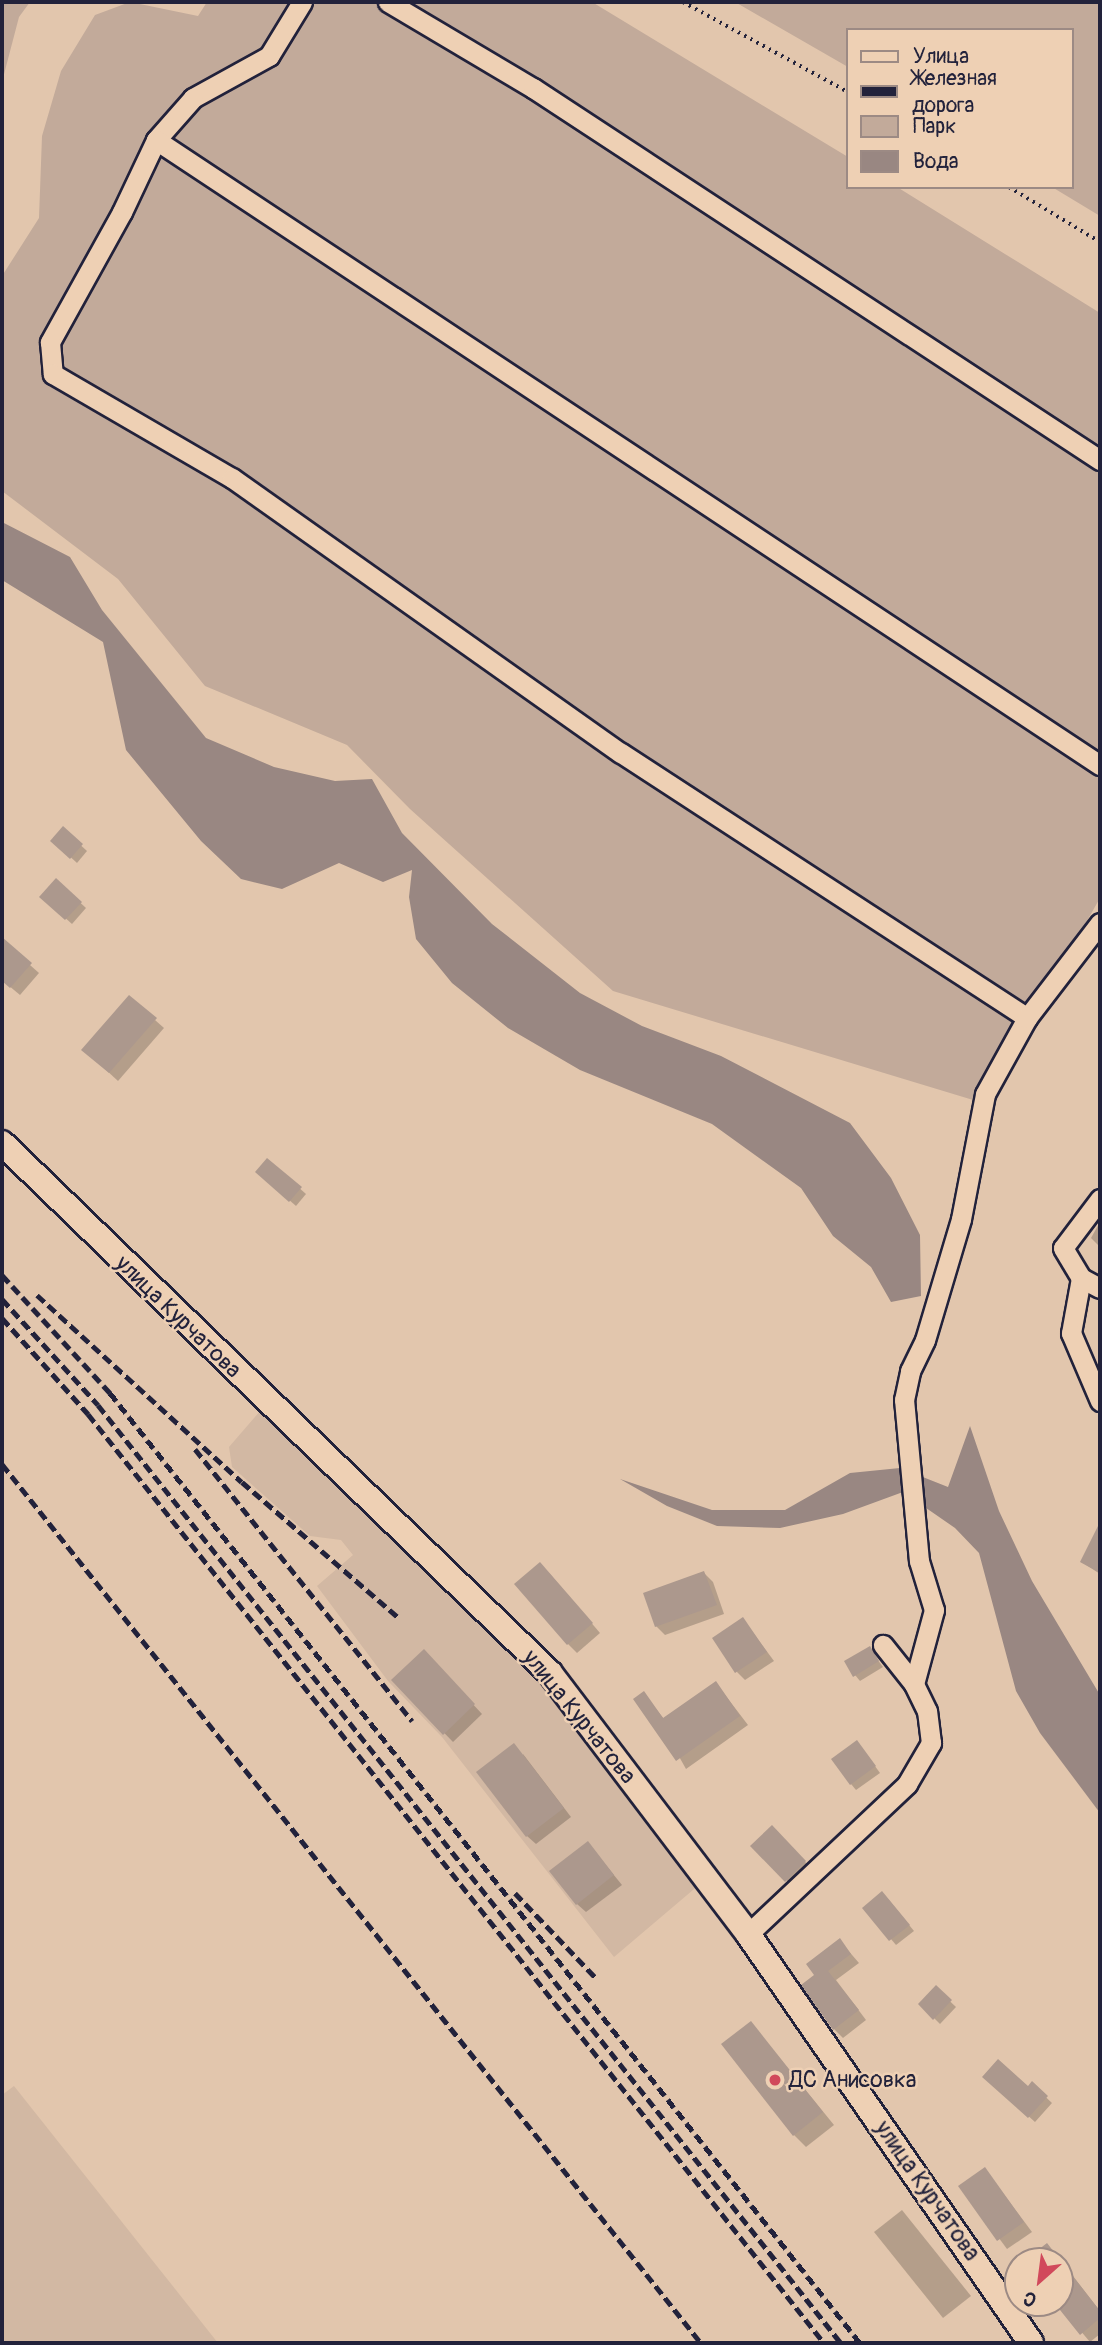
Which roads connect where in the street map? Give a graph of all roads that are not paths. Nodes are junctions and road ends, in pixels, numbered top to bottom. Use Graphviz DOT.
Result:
graph roads {
  1 [pos="302,2"];
  2 [pos="388,2"];
  3 [pos="156,139"];
  4 [pos="1100,460"];
  5 [pos="1100,765"];
  6 [pos="1100,923"];
  7 [pos="1027,1018"];
  8 [pos="2,1143"];
  9 [pos="1100,1199"];
  10 [pos="1081,1278"];
  11 [pos="1100,1289"];
  12 [pos="1100,1401"];
  13 [pos="883,1645"];
  14 [pos="914,1684"];
  15 [pos="748,1934"];
  16 [pos="1031,2343"];
  1 -- 3 [label="street"];
  2 -- 4 [label="street"];
  3 -- 5 [label="street"];
  3 -- 7 [label="street"];
  6 -- 7 [label="street"];
  7 -- 14 [label="street"];
  8 -- 15 [label="street, улица Курчатова"];
  9 -- 10 [label="street"];
  10 -- 11 [label="street"];
  10 -- 12 [label="street"];
  13 -- 14 [label="street"];
  14 -- 15 [label="street"];
  15 -- 16 [label="street, улица Курчатова"];
}
